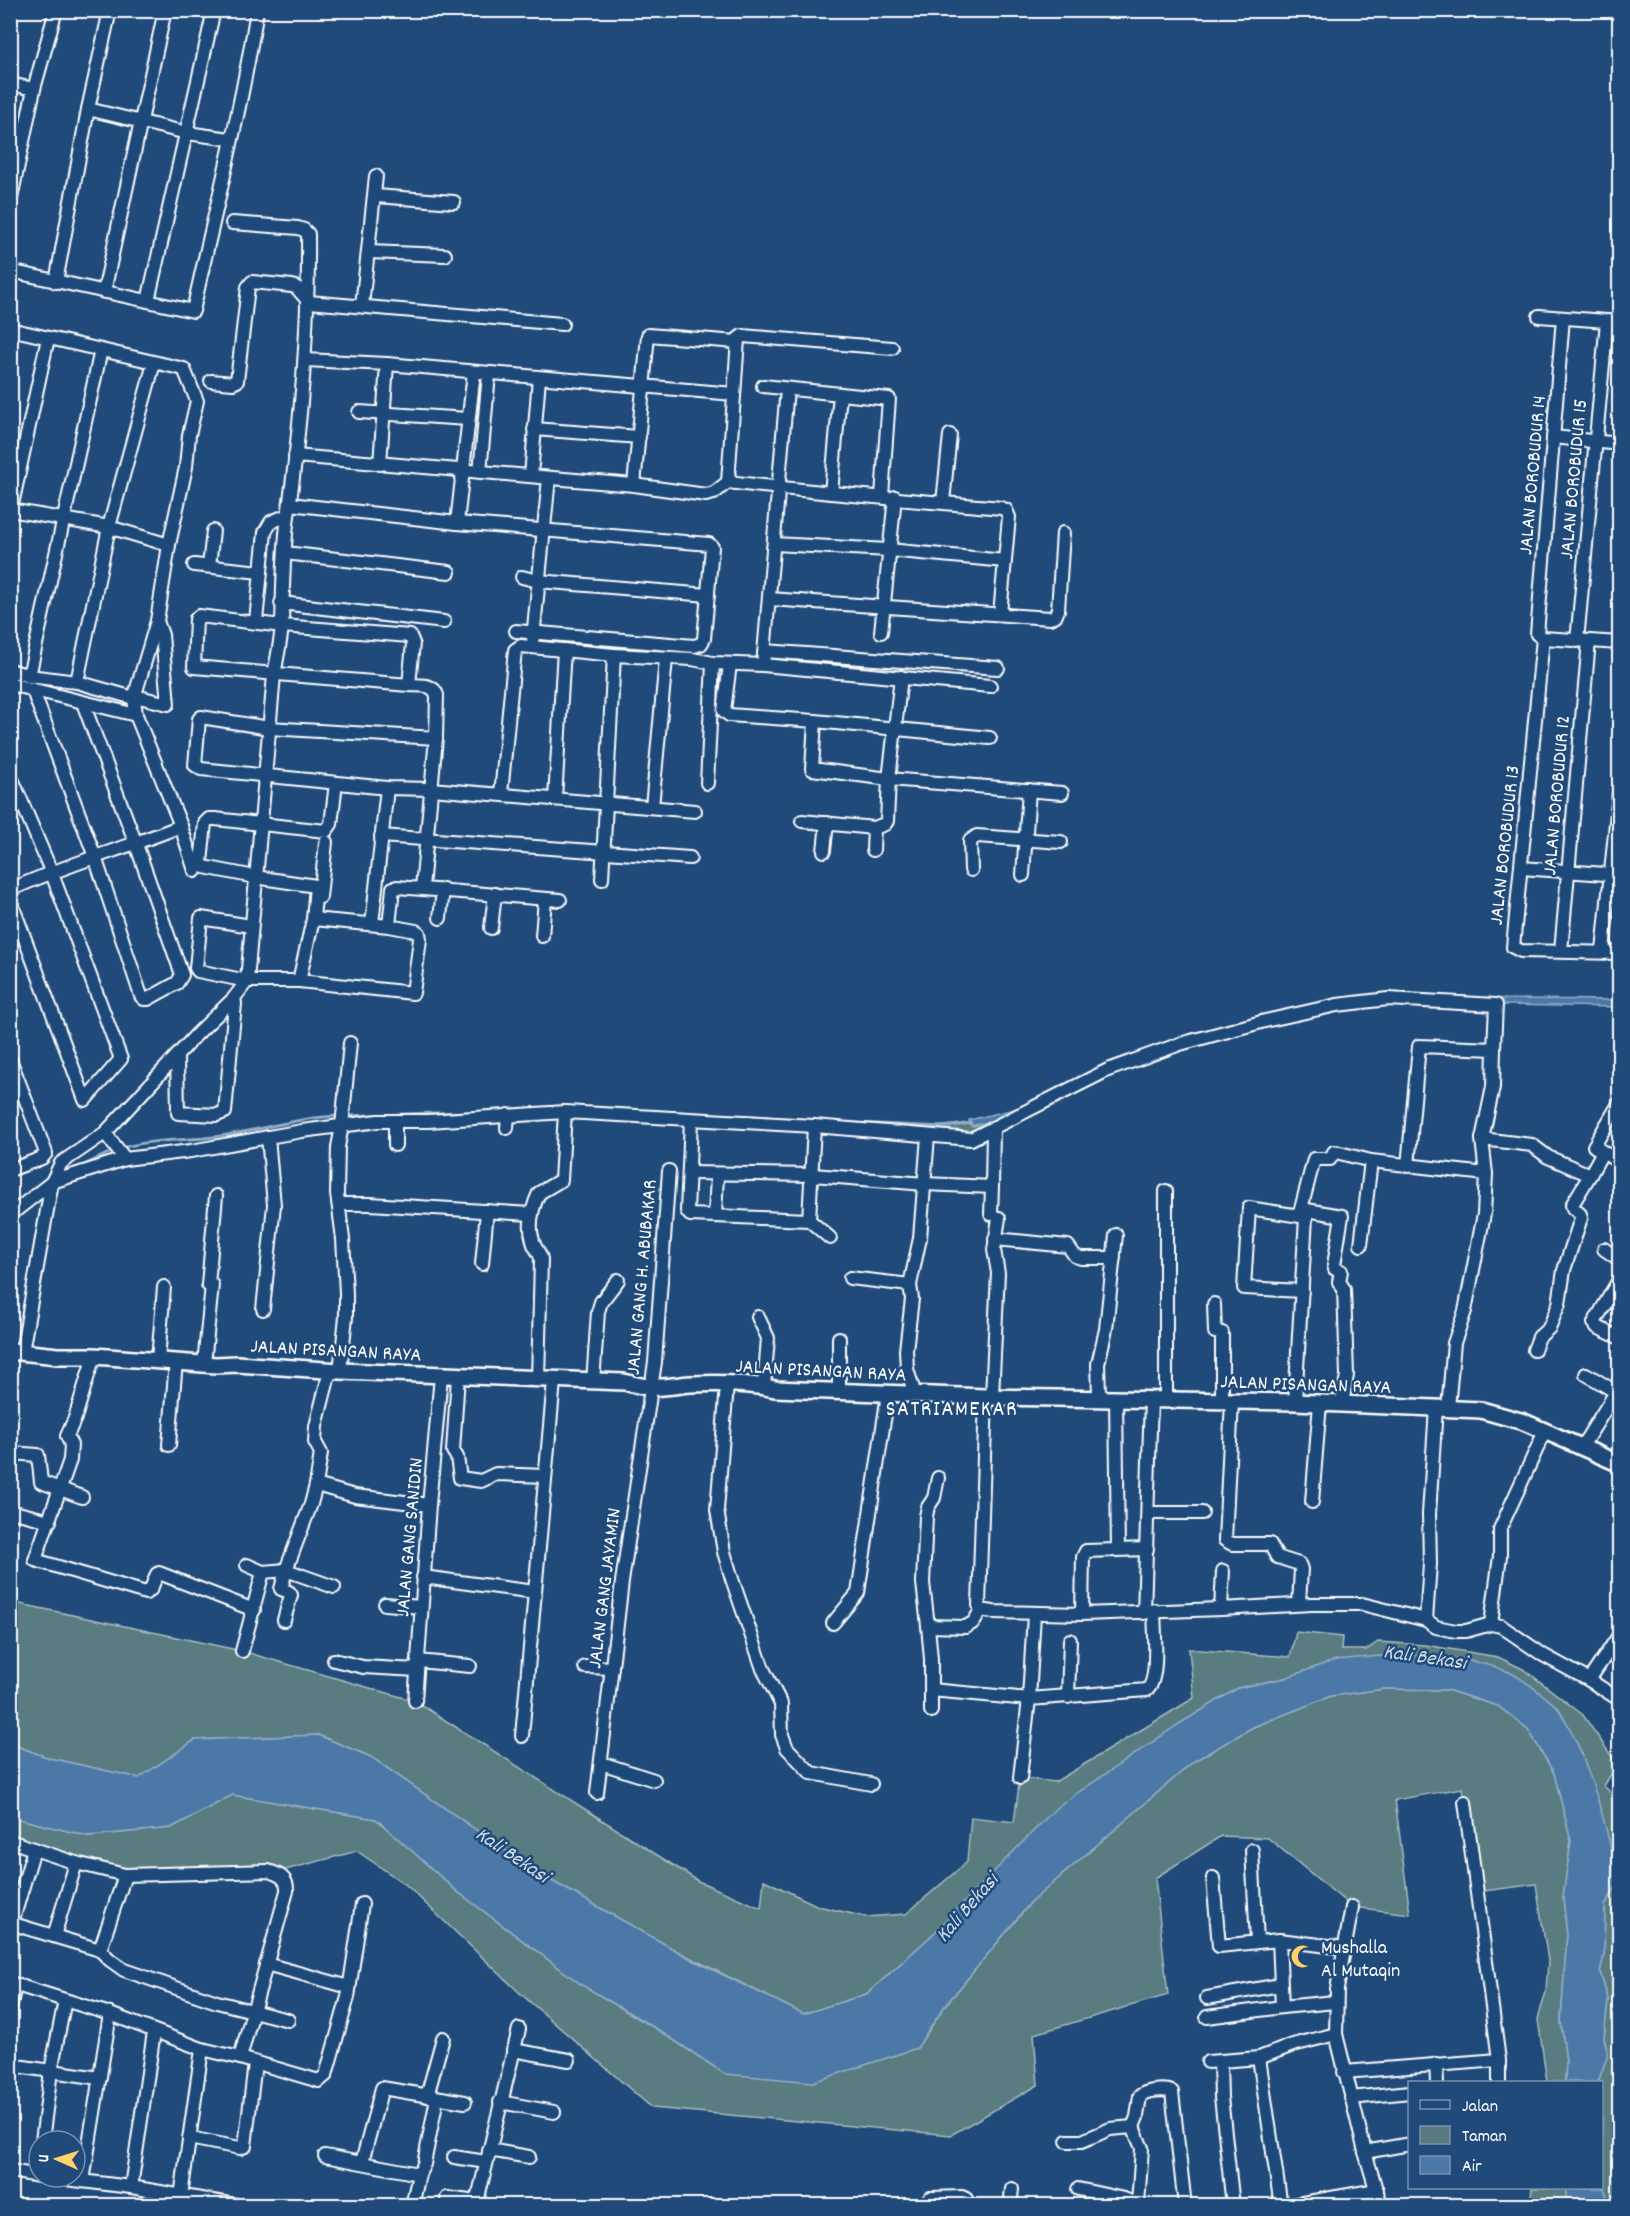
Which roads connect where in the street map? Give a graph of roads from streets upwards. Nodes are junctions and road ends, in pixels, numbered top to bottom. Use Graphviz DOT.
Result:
graph roads {
  1 [pos="56,10"];
  2 [pos="110,10"];
  3 [pos="165,10"];
  4 [pos="214,10"];
  5 [pos="256,10"];
  6 [pos="10,84"];
  7 [pos="34,89"];
  8 [pos="88,109"];
  9 [pos="141,120"];
  10 [pos="187,133"];
  11 [pos="230,139"];
  12 [pos="376,177"];
  13 [pos="376,196"];
  14 [pos="454,202"];
  15 [pos="10,203"];
  16 [pos="232,223"];
  17 [pos="369,252"];
  18 [pos="445,255"];
  19 [pos="10,272"];
  20 [pos="56,282"];
  21 [pos="104,292"];
  22 [pos="148,301"];
  23 [pos="309,302"];
  24 [pos="362,306"];
  25 [pos="1539,316"];
  26 [pos="1563,318"];
  27 [pos="1613,322"];
  28 [pos="562,324"];
  29 [pos="10,329"];
  30 [pos="48,338"];
  31 [pos="737,342"];
  32 [pos="892,348"];
  33 [pos="101,350"];
  34 [pos="305,360"];
  35 [pos="154,363"];
  36 [pos="387,364"];
  37 [pos="474,372"];
  38 [pos="489,374"];
  39 [pos="538,378"];
  40 [pos="211,381"];
  41 [pos="644,386"];
  42 [pos="763,386"];
  43 [pos="787,389"];
  44 [pos="734,394"];
  45 [pos="840,394"];
  46 [pos="359,412"];
  47 [pos="384,413"];
  48 [pos="468,419"];
  49 [pos="534,429"];
  50 [pos="950,435"];
  51 [pos="639,437"];
  52 [pos="1553,437"];
  53 [pos="1596,442"];
  54 [pos="1620,444"];
  55 [pos="295,456"];
  56 [pos="380,464"];
  57 [pos="463,471"];
  58 [pos="480,472"];
  59 [pos="531,476"];
  60 [pos="549,478"];
  61 [pos="728,482"];
  62 [pos="634,485"];
  63 [pos="778,488"];
  64 [pos="831,493"];
  65 [pos="882,496"];
  66 [pos="895,497"];
  67 [pos="943,502"];
  68 [pos="289,510"];
  69 [pos="11,512"];
  70 [pos="62,520"];
  71 [pos="457,523"];
  72 [pos="108,527"];
  73 [pos="544,530"];
  74 [pos="213,531"];
  75 [pos="1063,534"];
  76 [pos="774,544"];
  77 [pos="168,545"];
  78 [pos="889,550"];
  79 [pos="285,553"];
  80 [pos="1005,561"];
  81 [pos="194,564"];
  82 [pos="209,566"];
  83 [pos="260,572"];
  84 [pos="449,572"];
  85 [pos="522,577"];
  86 [pos="538,581"];
  87 [pos="708,595"];
  88 [pos="769,599"];
  89 [pos="281,603"];
  90 [pos="883,606"];
  91 [pos="1000,614"];
  92 [pos="157,621"];
  93 [pos="256,621"];
  94 [pos="444,621"];
  95 [pos="282,626"];
  96 [pos="516,631"];
  97 [pos="534,631"];
  98 [pos="881,632"];
  99 [pos="1540,636"];
  100 [pos="1583,641"];
  101 [pos="1620,643"];
  102 [pos="532,646"];
  103 [pos="564,651"];
  104 [pos="765,651"];
  105 [pos="693,652"];
  106 [pos="614,655"];
  107 [pos="666,659"];
  108 [pos="713,663"];
  109 [pos="730,664"];
  110 [pos="763,665"];
  111 [pos="998,668"];
  112 [pos="10,670"];
  113 [pos="274,675"];
  114 [pos="29,676"];
  115 [pos="901,677"];
  116 [pos="77,682"];
  117 [pos="10,684"];
  118 [pos="409,685"];
  119 [pos="990,686"];
  120 [pos="33,691"];
  121 [pos="135,697"];
  122 [pos="83,703"];
  123 [pos="136,715"];
  124 [pos="815,721"];
  125 [pos="269,728"];
  126 [pos="894,729"];
  127 [pos="436,738"];
  128 [pos="990,738"];
  129 [pos="10,774"];
  130 [pos="265,776"];
  131 [pos="889,779"];
  132 [pos="336,783"];
  133 [pos="707,783"];
  134 [pos="1620,783"];
  135 [pos="387,788"];
  136 [pos="431,789"];
  137 [pos="1029,790"];
  138 [pos="1062,793"];
  139 [pos="501,794"];
  140 [pos="555,799"];
  141 [pos="606,803"];
  142 [pos="652,807"];
  143 [pos="695,810"];
  144 [pos="802,821"];
  145 [pos="262,823"];
  146 [pos="827,823"];
  147 [pos="181,826"];
  148 [pos="874,828"];
  149 [pos="381,836"];
  150 [pos="1025,839"];
  151 [pos="427,840"];
  152 [pos="326,842"];
  153 [pos="1061,842"];
  154 [pos="136,844"];
  155 [pos="873,850"];
  156 [pos="824,851"];
  157 [pos="603,853"];
  158 [pos="95,857"];
  159 [pos="690,858"];
  160 [pos="1521,868"];
  161 [pos="971,870"];
  162 [pos="51,871"];
  163 [pos="195,871"];
  164 [pos="1568,871"];
  165 [pos="1023,875"];
  166 [pos="1615,875"];
  167 [pos="255,878"];
  168 [pos="602,879"];
  169 [pos="422,888"];
  170 [pos="10,890"];
  171 [pos="443,890"];
  172 [pos="495,894"];
  173 [pos="545,898"];
  174 [pos="10,899"];
  175 [pos="560,900"];
  176 [pos="440,918"];
  177 [pos="315,919"];
  178 [pos="372,924"];
  179 [pos="251,926"];
  180 [pos="389,926"];
  181 [pos="491,928"];
  182 [pos="542,936"];
  183 [pos="1561,951"];
  184 [pos="1603,951"];
  185 [pos="1620,953"];
  186 [pos="246,981"];
  187 [pos="298,981"];
  188 [pos="234,998"];
  189 [pos="350,1043"];
  190 [pos="1494,1049"];
  191 [pos="177,1056"];
  192 [pos="10,1059"];
  193 [pos="1620,1102"];
  194 [pos="565,1112"];
  195 [pos="691,1120"];
  196 [pos="395,1122"];
  197 [pos="342,1126"];
  198 [pos="814,1126"];
  199 [pos="993,1130"];
  200 [pos="105,1133"];
  201 [pos="928,1136"];
  202 [pos="268,1137"];
  203 [pos="1482,1139"];
  204 [pos="395,1145"];
  205 [pos="1602,1154"];
  206 [pos="125,1159"];
  207 [pos="1371,1161"];
  208 [pos="1620,1163"];
  209 [pos="1408,1166"];
  210 [pos="10,1170"];
  211 [pos="669,1171"];
  212 [pos="690,1173"];
  213 [pos="717,1174"];
  214 [pos="1486,1174"];
  215 [pos="813,1175"];
  216 [pos="1590,1175"];
  217 [pos="52,1182"];
  218 [pos="925,1184"];
  219 [pos="992,1187"];
  220 [pos="1166,1191"];
  221 [pos="216,1196"];
  222 [pos="339,1204"];
  223 [pos="488,1211"];
  224 [pos="1304,1213"];
  225 [pos="531,1214"];
  226 [pos="10,1215"];
  227 [pos="716,1216"];
  228 [pos="809,1220"];
  229 [pos="1116,1235"];
  230 [pos="830,1238"];
  231 [pos="995,1239"];
  232 [pos="1361,1245"];
  233 [pos="1604,1249"];
  234 [pos="1114,1258"];
  235 [pos="1620,1260"];
  236 [pos="482,1264"];
  237 [pos="850,1278"];
  238 [pos="1620,1278"];
  239 [pos="618,1280"];
  240 [pos="910,1285"];
  241 [pos="164,1287"];
  242 [pos="1302,1291"];
  243 [pos="1214,1304"];
  244 [pos="262,1309"];
  245 [pos="758,1317"];
  246 [pos="838,1338"];
  247 [pos="1620,1338"];
  248 [pos="1534,1350"];
  249 [pos="16,1352"];
  250 [pos="94,1356"];
  251 [pos="158,1360"];
  252 [pos="176,1361"];
  253 [pos="204,1364"];
  254 [pos="335,1371"];
  255 [pos="1586,1374"];
  256 [pos="441,1376"];
  257 [pos="458,1376"];
  258 [pos="546,1380"];
  259 [pos="593,1382"];
  260 [pos="727,1385"];
  261 [pos="650,1387"];
  262 [pos="764,1387"];
  263 [pos="839,1392"];
  264 [pos="888,1394"];
  265 [pos="915,1395"];
  266 [pos="989,1397"];
  267 [pos="1110,1399"];
  268 [pos="1158,1400"];
  269 [pos="1227,1401"];
  270 [pos="1295,1402"];
  271 [pos="1320,1403"];
  272 [pos="1342,1404"];
  273 [pos="1442,1408"];
  274 [pos="1545,1431"];
  275 [pos="169,1445"];
  276 [pos="1581,1448"];
  277 [pos="10,1453"];
  278 [pos="1620,1464"];
  279 [pos="545,1476"];
  280 [pos="938,1478"];
  281 [pos="316,1485"];
  282 [pos="61,1491"];
  283 [pos="82,1497"];
  284 [pos="1312,1502"];
  285 [pos="429,1505"];
  286 [pos="10,1510"];
  287 [pos="1148,1513"];
  288 [pos="1202,1513"];
  289 [pos="50,1521"];
  290 [pos="1118,1549"];
  291 [pos="1147,1550"];
  292 [pos="247,1565"];
  293 [pos="286,1570"];
  294 [pos="1223,1571"];
  295 [pos="263,1572"];
  296 [pos="423,1577"];
  297 [pos="334,1587"];
  298 [pos="535,1592"];
  299 [pos="385,1604"];
  300 [pos="1299,1604"];
  301 [pos="421,1607"];
  302 [pos="254,1610"];
  303 [pos="981,1610"];
  304 [pos="1221,1610"];
  305 [pos="1149,1611"];
  306 [pos="1034,1614"];
  307 [pos="1082,1614"];
  308 [pos="284,1620"];
  309 [pos="1425,1620"];
  310 [pos="833,1623"];
  311 [pos="1491,1624"];
  312 [pos="928,1626"];
  313 [pos="1620,1634"];
  314 [pos="1070,1640"];
  315 [pos="242,1651"];
  316 [pos="334,1660"];
  317 [pos="471,1665"];
  318 [pos="417,1666"];
  319 [pos="585,1667"];
  320 [pos="612,1668"];
  321 [pos="1589,1680"];
  322 [pos="931,1690"];
  323 [pos="1068,1697"];
  324 [pos="1029,1699"];
  325 [pos="1620,1700"];
  326 [pos="415,1701"];
  327 [pos="931,1711"];
  328 [pos="522,1736"];
  329 [pos="601,1763"];
  330 [pos="1020,1778"];
  331 [pos="654,1780"];
  332 [pos="871,1784"];
  333 [pos="597,1793"];
  334 [pos="1465,1802"];
  335 [pos="10,1841"];
  336 [pos="34,1849"];
  337 [pos="1252,1850"];
  338 [pos="76,1863"];
  339 [pos="125,1875"];
  340 [pos="1213,1878"];
  341 [pos="362,1904"];
  342 [pos="1352,1907"];
  343 [pos="11,1923"];
  344 [pos="54,1936"];
  345 [pos="1279,1940"];
  346 [pos="1257,1941"];
  347 [pos="1345,1948"];
  348 [pos="100,1950"];
  349 [pos="266,1964"];
  350 [pos="13,1984"];
  351 [pos="1280,1984"];
  352 [pos="349,1987"];
  353 [pos="1207,1998"];
  354 [pos="65,2000"];
  355 [pos="1335,2002"];
  356 [pos="1282,2007"];
  357 [pos="10,2009"];
  358 [pos="253,2010"];
  359 [pos="110,2014"];
  360 [pos="1207,2017"];
  361 [pos="288,2019"];
  362 [pos="519,2029"];
  363 [pos="154,2032"];
  364 [pos="1336,2034"];
  365 [pos="443,2038"];
  366 [pos="202,2049"];
  367 [pos="513,2050"];
  368 [pos="240,2058"];
  369 [pos="1259,2058"];
  370 [pos="569,2060"];
  371 [pos="1499,2060"];
  372 [pos="255,2063"];
  373 [pos="1436,2064"];
  374 [pos="10,2066"];
  375 [pos="51,2071"];
  376 [pos="1344,2072"];
  377 [pos="100,2078"];
  378 [pos="1437,2081"];
  379 [pos="1499,2081"];
  380 [pos="1408,2092"];
  381 [pos="432,2097"];
  382 [pos="1351,2098"];
  383 [pos="465,2102"];
  384 [pos="500,2102"];
  385 [pos="554,2112"];
  386 [pos="1133,2127"];
  387 [pos="44,2129"];
  388 [pos="189,2138"];
  389 [pos="1067,2141"];
  390 [pos="1408,2144"];
  391 [pos="1365,2152"];
  392 [pos="325,2156"];
  393 [pos="488,2156"];
  394 [pos="87,2157"];
  395 [pos="454,2157"];
  396 [pos="529,2157"];
  397 [pos="362,2162"];
  398 [pos="10,2171"];
  399 [pos="27,2173"];
  400 [pos="419,2174"];
  401 [pos="87,2182"];
  402 [pos="130,2187"];
  403 [pos="1012,2188"];
  404 [pos="1078,2189"];
  405 [pos="1377,2190"];
  406 [pos="181,2196"];
  407 [pos="447,2198"];
  408 [pos="930,2198"];
  409 [pos="476,2204"];
  410 [pos="1307,2204"];
  411 [pos="242,2205"];
  412 [pos="412,2205"];
  413 [pos="968,2205"];
  414 [pos="1010,2205"];
  415 [pos="1139,2205"];
  416 [pos="1185,2205"];
  417 [pos="1233,2205"];
  418 [pos="1283,2205"];
  419 [pos="1381,2205"];
  1 -- 7 [label="street"];
  2 -- 8 [label="street"];
  3 -- 9 [label="street"];
  4 -- 10 [label="street"];
  5 -- 11 [label="street"];
  6 -- 7 [label="street"];
  7 -- 15 [label="street"];
  8 -- 9 [label="street"];
  8 -- 20 [label="street"];
  9 -- 10 [label="street"];
  9 -- 21 [label="street"];
  10 -- 11 [label="street"];
  10 -- 22 [label="street"];
  11 -- 22 [label="street"];
  12 -- 13 [label="street"];
  13 -- 14 [label="street"];
  13 -- 17 [label="street"];
  16 -- 23 [label="street"];
  17 -- 18 [label="street"];
  17 -- 24 [label="street"];
  19 -- 20 [label="street"];
  20 -- 21 [label="street"];
  21 -- 22 [label="street"];
  23 -- 24 [label="street"];
  23 -- 34 [label="street"];
  23 -- 40 [label="street"];
  24 -- 28 [label="street"];
  25 -- 26 [label="street"];
  26 -- 27 [label="street"];
  26 -- 52 [label="street, JALAN BOROBUDUR 14"];
  27 -- 53 [label="street, JALAN BOROBUDUR 15"];
  29 -- 30 [label="street"];
  30 -- 33 [label="street"];
  30 -- 69 [label="street"];
  31 -- 32 [label="street"];
  31 -- 41 [label="street"];
  31 -- 44 [label="street"];
  33 -- 35 [label="street"];
  33 -- 70 [label="street"];
  34 -- 36 [label="street"];
  34 -- 55 [label="street"];
  35 -- 72 [label="street"];
  35 -- 77 [label="street"];
  36 -- 37 [label="street"];
  36 -- 47 [label="street"];
  37 -- 38 [label="street"];
  37 -- 48 [label="street"];
  38 -- 39 [label="street"];
  38 -- 58 [label="street"];
  39 -- 41 [label="street"];
  39 -- 49 [label="street"];
  41 -- 44 [label="street"];
  41 -- 51 [label="street"];
  42 -- 43 [label="street"];
  43 -- 45 [label="street"];
  43 -- 63 [label="street"];
  44 -- 61 [label="street"];
  45 -- 64 [label="street"];
  45 -- 65 [label="street"];
  46 -- 47 [label="street"];
  47 -- 48 [label="street"];
  47 -- 56 [label="street"];
  48 -- 57 [label="street"];
  49 -- 51 [label="street"];
  49 -- 59 [label="street"];
  50 -- 67 [label="street"];
  51 -- 62 [label="street"];
  52 -- 53 [label="street"];
  52 -- 99 [label="street, JALAN BOROBUDUR 14"];
  53 -- 54 [label="street"];
  53 -- 100 [label="street, JALAN BOROBUDUR 15"];
  55 -- 56 [label="street"];
  55 -- 68 [label="street"];
  56 -- 57 [label="street"];
  57 -- 58 [label="street"];
  57 -- 71 [label="street"];
  58 -- 59 [label="street"];
  59 -- 60 [label="street"];
  60 -- 62 [label="street"];
  60 -- 73 [label="street"];
  61 -- 62 [label="street"];
  61 -- 63 [label="street"];
  63 -- 64 [label="street"];
  63 -- 76 [label="street"];
  64 -- 65 [label="street"];
  65 -- 66 [label="street"];
  66 -- 67 [label="street"];
  66 -- 78 [label="street"];
  67 -- 80 [label="street"];
  68 -- 71 [label="street"];
  68 -- 79 [label="street"];
  68 -- 83 [label="street"];
  69 -- 70 [label="street"];
  70 -- 72 [label="street"];
  70 -- 114 [label="street"];
  71 -- 73 [label="street"];
  72 -- 77 [label="street"];
  72 -- 116 [label="street"];
  73 -- 86 [label="street"];
  73 -- 87 [label="street"];
  74 -- 82 [label="street"];
  75 -- 91 [label="street"];
  76 -- 78 [label="street"];
  76 -- 88 [label="street"];
  77 -- 92 [label="street"];
  78 -- 80 [label="street"];
  78 -- 90 [label="street"];
  79 -- 84 [label="street"];
  79 -- 89 [label="street"];
  80 -- 91 [label="street"];
  81 -- 82 [label="street"];
  82 -- 83 [label="street"];
  83 -- 93 [label="street"];
  85 -- 86 [label="street"];
  86 -- 87 [label="street"];
  86 -- 97 [label="street"];
  87 -- 105 [label="street"];
  88 -- 90 [label="street"];
  88 -- 104 [label="street"];
  89 -- 94 [label="street"];
  89 -- 95 [label="street"];
  90 -- 91 [label="street"];
  90 -- 98 [label="street"];
  92 -- 121 [label="street"];
  92 -- 121 [label="street"];
  93 -- 95 [label="street"];
  93 -- 113 [label="street"];
  95 -- 113 [label="street"];
  95 -- 118 [label="street"];
  96 -- 97 [label="street"];
  97 -- 102 [label="street"];
  97 -- 105 [label="street"];
  99 -- 100 [label="street"];
  99 -- 160 [label="street, JALAN BOROBUDUR 13"];
  100 -- 101 [label="street"];
  100 -- 164 [label="street, JALAN BOROBUDUR 12"];
  102 -- 103 [label="street"];
  102 -- 139 [label="street"];
  103 -- 106 [label="street"];
  103 -- 140 [label="street"];
  104 -- 110 [label="street"];
  104 -- 111 [label="street"];
  105 -- 107 [label="street"];
  105 -- 108 [label="street"];
  106 -- 107 [label="street"];
  106 -- 141 [label="street"];
  107 -- 142 [label="street"];
  108 -- 109 [label="street"];
  108 -- 133 [label="street"];
  109 -- 110 [label="street"];
  109 -- 124 [label="street"];
  110 -- 115 [label="street"];
  112 -- 114 [label="street"];
  113 -- 118 [label="street"];
  113 -- 125 [label="street"];
  114 -- 116 [label="street"];
  115 -- 119 [label="street"];
  115 -- 126 [label="street"];
  116 -- 121 [label="street"];
  117 -- 120 [label="street"];
  118 -- 127 [label="street"];
  120 -- 122 [label="street"];
  120 -- 158 [label="street"];
  121 -- 123 [label="street"];
  122 -- 123 [label="street"];
  122 -- 154 [label="street"];
  123 -- 147 [label="street"];
  124 -- 126 [label="street"];
  124 -- 131 [label="street"];
  125 -- 127 [label="street"];
  125 -- 130 [label="street"];
  125 -- 130 [label="street"];
  126 -- 128 [label="street"];
  126 -- 131 [label="street"];
  127 -- 136 [label="street"];
  129 -- 162 [label="street"];
  130 -- 132 [label="street"];
  130 -- 145 [label="street"];
  131 -- 137 [label="street"];
  131 -- 148 [label="street"];
  132 -- 135 [label="street"];
  132 -- 145 [label="street"];
  134 -- 166 [label="street"];
  135 -- 136 [label="street"];
  135 -- 149 [label="street"];
  136 -- 139 [label="street"];
  136 -- 151 [label="street"];
  137 -- 138 [label="street"];
  137 -- 150 [label="street"];
  139 -- 140 [label="street"];
  140 -- 141 [label="street"];
  141 -- 142 [label="street"];
  141 -- 157 [label="street"];
  142 -- 143 [label="street"];
  144 -- 146 [label="street"];
  145 -- 167 [label="street"];
  145 -- 167 [label="street"];
  146 -- 148 [label="street"];
  146 -- 156 [label="street"];
  147 -- 154 [label="street"];
  147 -- 163 [label="street"];
  148 -- 155 [label="street"];
  149 -- 151 [label="street"];
  149 -- 178 [label="street"];
  150 -- 153 [label="street"];
  150 -- 161 [label="street"];
  150 -- 165 [label="street"];
  151 -- 157 [label="street"];
  151 -- 169 [label="street"];
  152 -- 177 [label="street"];
  154 -- 158 [label="street"];
  154 -- 158 [label="street"];
  157 -- 159 [label="street"];
  157 -- 168 [label="street"];
  158 -- 162 [label="street"];
  160 -- 164 [label="street"];
  160 -- 183 [label="street, JALAN BOROBUDUR 13"];
  162 -- 170 [label="street"];
  162 -- 174 [label="street"];
  164 -- 166 [label="street"];
  164 -- 183 [label="street, JALAN BOROBUDUR 12"];
  166 -- 184 [label="street"];
  167 -- 177 [label="street"];
  167 -- 179 [label="street"];
  169 -- 171 [label="street"];
  169 -- 180 [label="street"];
  171 -- 172 [label="street"];
  171 -- 176 [label="street"];
  172 -- 173 [label="street"];
  172 -- 181 [label="street"];
  173 -- 175 [label="street"];
  173 -- 182 [label="street"];
  177 -- 178 [label="street"];
  177 -- 187 [label="street"];
  178 -- 180 [label="street"];
  179 -- 186 [label="street"];
  179 -- 186 [label="street"];
  180 -- 187 [label="street"];
  183 -- 184 [label="street, JALAN BOROBUDUR 13"];
  184 -- 185 [label="street, JALAN BOROBUDUR 13"];
  186 -- 187 [label="street"];
  186 -- 188 [label="street"];
  188 -- 191 [label="street"];
  188 -- 191 [label="street"];
  189 -- 197 [label="street"];
  190 -- 199 [label="street"];
  190 -- 203 [label="street"];
  190 -- 209 [label="street"];
  191 -- 200 [label="street"];
  192 -- 210 [label="street"];
  193 -- 205 [label="street"];
  194 -- 195 [label="street"];
  194 -- 196 [label="street"];
  194 -- 225 [label="street"];
  195 -- 198 [label="street"];
  195 -- 212 [label="street"];
  196 -- 197 [label="street"];
  196 -- 204 [label="street"];
  197 -- 202 [label="street"];
  197 -- 222 [label="street"];
  198 -- 201 [label="street"];
  198 -- 215 [label="street"];
  199 -- 201 [label="street"];
  199 -- 219 [label="street"];
  200 -- 206 [label="street"];
  200 -- 217 [label="street"];
  201 -- 218 [label="street"];
  202 -- 206 [label="street"];
  202 -- 244 [label="street"];
  203 -- 214 [label="street"];
  203 -- 216 [label="street"];
  205 -- 208 [label="street"];
  205 -- 216 [label="street"];
  206 -- 217 [label="street"];
  207 -- 209 [label="street"];
  207 -- 224 [label="street"];
  207 -- 232 [label="street"];
  209 -- 214 [label="street"];
  211 -- 261 [label="street, JALAN GANG H. ABUBAKAR"];
  212 -- 213 [label="street"];
  212 -- 227 [label="street"];
  213 -- 215 [label="street"];
  213 -- 227 [label="street"];
  214 -- 273 [label="street"];
  215 -- 218 [label="street"];
  215 -- 228 [label="street"];
  216 -- 248 [label="street"];
  217 -- 226 [label="street"];
  217 -- 249 [label="street"];
  218 -- 219 [label="street"];
  218 -- 240 [label="street"];
  219 -- 231 [label="street"];
  220 -- 268 [label="street"];
  221 -- 253 [label="street"];
  222 -- 223 [label="street"];
  222 -- 254 [label="street"];
  223 -- 225 [label="street"];
  223 -- 236 [label="street"];
  224 -- 242 [label="street"];
  224 -- 242 [label="street"];
  224 -- 272 [label="street"];
  225 -- 258 [label="street"];
  227 -- 228 [label="street"];
  228 -- 230 [label="street"];
  229 -- 234 [label="street"];
  231 -- 234 [label="street"];
  231 -- 266 [label="street"];
  233 -- 235 [label="street"];
  234 -- 267 [label="street"];
  237 -- 240 [label="street"];
  238 -- 247 [label="street"];
  239 -- 259 [label="street"];
  240 -- 265 [label="street"];
  241 -- 251 [label="street"];
  242 -- 270 [label="street"];
  243 -- 269 [label="street"];
  245 -- 262 [label="street"];
  246 -- 263 [label="street"];
  249 -- 250 [label="street, JALAN PISANGAN RAYA"];
  250 -- 251 [label="street, JALAN PISANGAN RAYA"];
  250 -- 282 [label="street"];
  251 -- 252 [label="street, JALAN PISANGAN RAYA"];
  252 -- 253 [label="street, JALAN PISANGAN RAYA"];
  252 -- 275 [label="street"];
  253 -- 254 [label="street, JALAN PISANGAN RAYA"];
  254 -- 256 [label="street, JALAN PISANGAN RAYA"];
  254 -- 281 [label="street"];
  255 -- 276 [label="street"];
  256 -- 257 [label="street, JALAN PISANGAN RAYA"];
  256 -- 285 [label="street, JALAN GANG SANIDIN"];
  257 -- 258 [label="street, JALAN PISANGAN RAYA"];
  257 -- 279 [label="street"];
  258 -- 259 [label="street, JALAN PISANGAN RAYA"];
  258 -- 279 [label="street"];
  259 -- 261 [label="street, JALAN PISANGAN RAYA"];
  260 -- 261 [label="street, JALAN PISANGAN RAYA"];
  260 -- 262 [label="street, JALAN PISANGAN RAYA"];
  260 -- 332 [label="street"];
  261 -- 320 [label="street, JALAN GANG JAYAMIN"];
  262 -- 263 [label="street, JALAN PISANGAN RAYA"];
  263 -- 264 [label="street, JALAN PISANGAN RAYA"];
  264 -- 265 [label="street, JALAN PISANGAN RAYA"];
  264 -- 310 [label="street"];
  265 -- 266 [label="street, JALAN PISANGAN RAYA"];
  266 -- 267 [label="street, JALAN PISANGAN RAYA"];
  266 -- 303 [label="street"];
  267 -- 268 [label="street, JALAN PISANGAN RAYA"];
  267 -- 290 [label="street"];
  268 -- 269 [label="street, JALAN PISANGAN RAYA"];
  268 -- 287 [label="street"];
  269 -- 270 [label="street, JALAN PISANGAN RAYA"];
  269 -- 300 [label="street"];
  270 -- 271 [label="street, JALAN PISANGAN RAYA"];
  271 -- 272 [label="street, JALAN PISANGAN RAYA"];
  271 -- 284 [label="street"];
  272 -- 273 [label="street, JALAN PISANGAN RAYA"];
  273 -- 274 [label="street, JALAN PISANGAN RAYA"];
  273 -- 309 [label="street"];
  274 -- 276 [label="street, JALAN PISANGAN RAYA"];
  274 -- 311 [label="street"];
  276 -- 278 [label="street, JALAN PISANGAN RAYA"];
  277 -- 282 [label="street"];
  279 -- 298 [label="street"];
  280 -- 312 [label="street"];
  281 -- 285 [label="street"];
  281 -- 293 [label="street"];
  282 -- 283 [label="street"];
  282 -- 289 [label="street"];
  285 -- 296 [label="street, JALAN GANG SANIDIN"];
  286 -- 289 [label="street"];
  287 -- 288 [label="street"];
  287 -- 291 [label="street"];
  289 -- 302 [label="street"];
  290 -- 291 [label="street"];
  290 -- 307 [label="street"];
  291 -- 305 [label="street"];
  292 -- 295 [label="street"];
  293 -- 295 [label="street"];
  293 -- 297 [label="street"];
  293 -- 308 [label="street"];
  294 -- 304 [label="street"];
  295 -- 302 [label="street"];
  296 -- 298 [label="street"];
  296 -- 301 [label="street, JALAN GANG SANIDIN"];
  298 -- 328 [label="street"];
  299 -- 301 [label="street"];
  300 -- 304 [label="street"];
  300 -- 309 [label="street"];
  301 -- 318 [label="street, JALAN GANG SANIDIN"];
  302 -- 315 [label="street"];
  303 -- 306 [label="street"];
  303 -- 312 [label="street"];
  304 -- 305 [label="street"];
  305 -- 307 [label="street"];
  305 -- 323 [label="street"];
  306 -- 307 [label="street"];
  306 -- 324 [label="street"];
  309 -- 311 [label="street"];
  311 -- 321 [label="street"];
  312 -- 322 [label="street"];
  313 -- 321 [label="street"];
  314 -- 323 [label="street"];
  316 -- 318 [label="street"];
  317 -- 318 [label="street"];
  318 -- 326 [label="street, JALAN GANG SANIDIN"];
  319 -- 320 [label="street"];
  320 -- 329 [label="street, JALAN GANG JAYAMIN"];
  321 -- 325 [label="street"];
  322 -- 324 [label="street"];
  322 -- 327 [label="street"];
  323 -- 324 [label="street"];
  324 -- 330 [label="street"];
  329 -- 331 [label="street"];
  329 -- 333 [label="street, JALAN GANG JAYAMIN"];
  334 -- 371 [label="street"];
  335 -- 336 [label="street"];
  336 -- 338 [label="street"];
  336 -- 343 [label="street"];
  337 -- 346 [label="street"];
  338 -- 339 [label="street"];
  338 -- 344 [label="street"];
  339 -- 348 [label="street"];
  339 -- 349 [label="street"];
  340 -- 346 [label="street"];
  341 -- 352 [label="street"];
  342 -- 347 [label="street"];
  343 -- 344 [label="street"];
  344 -- 348 [label="street"];
  345 -- 346 [label="street"];
  345 -- 347 [label="street"];
  345 -- 351 [label="street"];
  347 -- 355 [label="street"];
  348 -- 358 [label="street"];
  349 -- 352 [label="street"];
  349 -- 358 [label="street"];
  350 -- 354 [label="street"];
  350 -- 357 [label="street"];
  351 -- 353 [label="street"];
  351 -- 356 [label="street"];
  352 -- 372 [label="street"];
  354 -- 359 [label="street"];
  354 -- 375 [label="street"];
  355 -- 356 [label="street"];
  355 -- 364 [label="street"];
  356 -- 360 [label="street"];
  358 -- 361 [label="street"];
  358 -- 368 [label="street"];
  359 -- 363 [label="street"];
  359 -- 377 [label="street"];
  362 -- 367 [label="street"];
  363 -- 366 [label="street"];
  363 -- 402 [label="street"];
  364 -- 369 [label="street"];
  364 -- 376 [label="street"];
  365 -- 381 [label="street"];
  366 -- 368 [label="street"];
  366 -- 388 [label="street"];
  367 -- 370 [label="street"];
  367 -- 384 [label="street"];
  368 -- 372 [label="street"];
  369 -- 417 [label="street"];
  369 -- 418 [label="street"];
  371 -- 373 [label="street"];
  371 -- 379 [label="street"];
  372 -- 388 [label="street"];
  373 -- 376 [label="street"];
  373 -- 378 [label="street"];
  374 -- 375 [label="street"];
  375 -- 377 [label="street"];
  375 -- 387 [label="street"];
  376 -- 382 [label="street"];
  377 -- 394 [label="street"];
  380 -- 382 [label="street"];
  381 -- 383 [label="street"];
  381 -- 397 [label="street"];
  381 -- 400 [label="street"];
  382 -- 391 [label="street"];
  384 -- 385 [label="street"];
  384 -- 393 [label="street"];
  386 -- 389 [label="street"];
  386 -- 415 [label="street"];
  386 -- 416 [label="street"];
  388 -- 406 [label="street"];
  390 -- 391 [label="street"];
  391 -- 405 [label="street"];
  392 -- 397 [label="street"];
  393 -- 395 [label="street"];
  393 -- 396 [label="street"];
  393 -- 409 [label="street"];
  397 -- 400 [label="street"];
  398 -- 399 [label="street"];
  400 -- 412 [label="street"];
  401 -- 402 [label="street"];
  402 -- 406 [label="street"];
  403 -- 414 [label="street"];
  404 -- 415 [label="street"];
  405 -- 410 [label="street"];
  405 -- 419 [label="street"];
  406 -- 411 [label="street"];
  407 -- 409 [label="street"];
  408 -- 413 [label="street"];
  410 -- 418 [label="street"];
}
